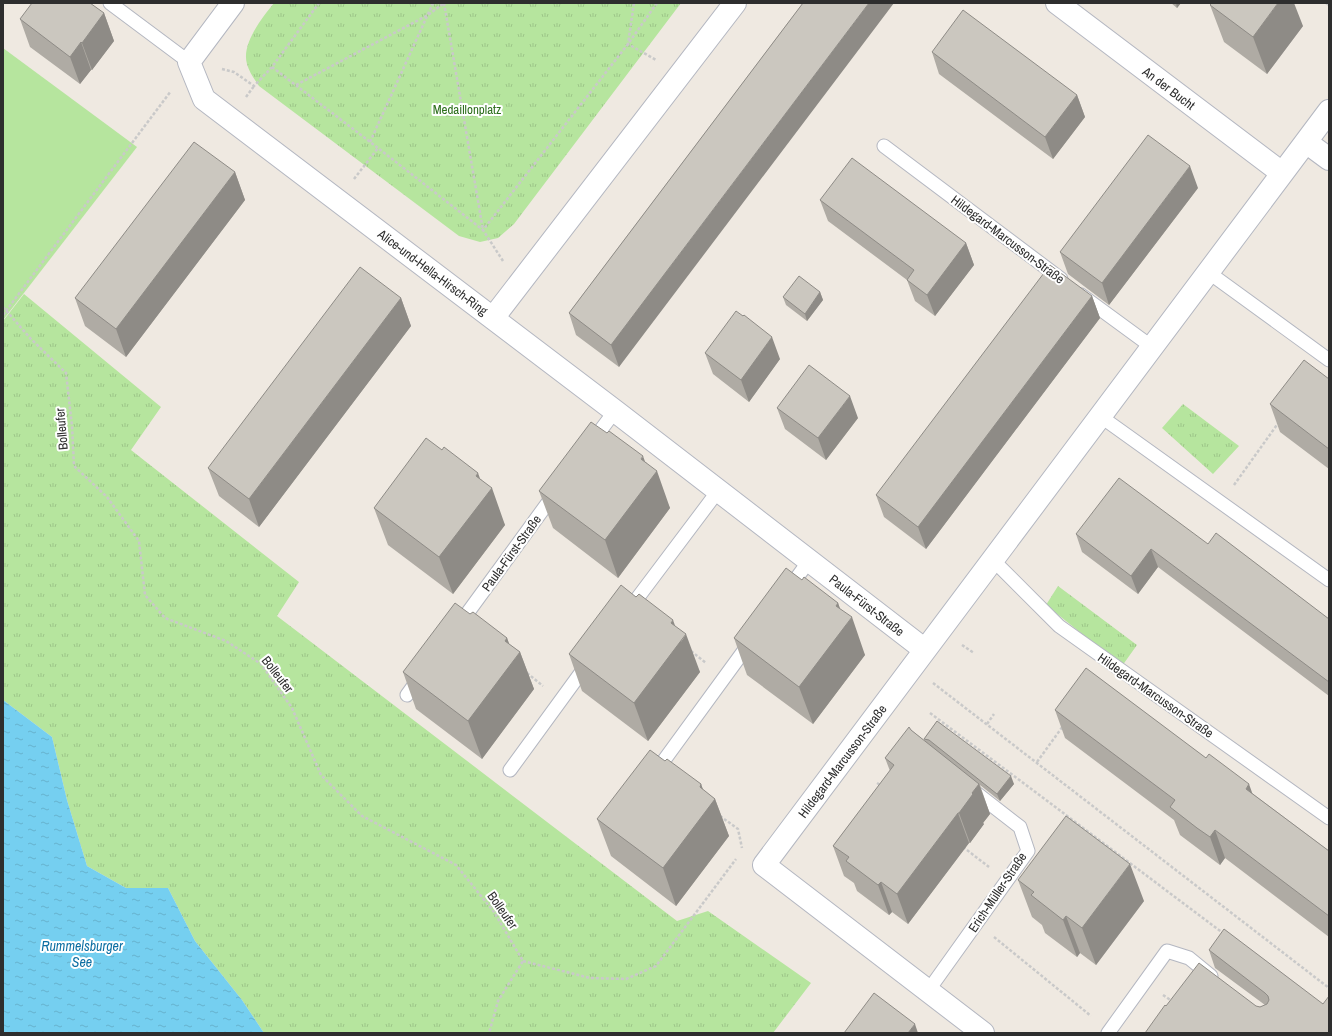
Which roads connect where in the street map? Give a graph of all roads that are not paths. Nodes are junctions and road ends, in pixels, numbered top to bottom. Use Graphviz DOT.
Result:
graph roads {
  1 [pos="110,3"];
  2 [pos="234,3"];
  3 [pos="735,3"];
  4 [pos="1057,3"];
  5 [pos="189,62"];
  6 [pos="1329,111"];
  7 [pos="1306,142"];
  8 [pos="884,146"];
  9 [pos="1329,159"];
  10 [pos="1282,174"];
  11 [pos="1208,272"];
  12 [pos="493,318"];
  13 [pos="1152,348"];
  14 [pos="1329,360"];
  15 [pos="615,411"];
  16 [pos="1100,416"];
  17 [pos="583,454"];
  18 [pos="560,486"];
  19 [pos="718,491"];
  20 [pos="992,560"];
  21 [pos="809,561"];
  22 [pos="1329,580"];
  23 [pos="778,604"];
  24 [pos="622,618"];
  25 [pos="760,628"];
  26 [pos="452,634"];
  27 [pos="594,656"];
  28 [pos="919,658"];
  29 [pos="430,664"];
  30 [pos="407,694"];
  31 [pos="510,770"];
  32 [pos="648,782"];
  33 [pos="964,784"];
  34 [pos="1329,818"];
  35 [pos="1222,984"];
  36 [pos="928,991"];
  37 [pos="1109,1032"];
  38 [pos="983,1033"];
  1 -- 5 [label="lane"];
  2 -- 5 [label="street"];
  3 -- 12 [label="street, Alice-und-Hella-Hirsch-Ring"];
  4 -- 10 [label="street, An der Bucht"];
  5 -- 12 [label="street, Alice-und-Hella-Hirsch-Ring"];
  6 -- 7 [label="street, Hildegard-Marcusson-Straße"];
  7 -- 9 [label="street"];
  7 -- 10 [label="street, Hildegard-Marcusson-Straße"];
  8 -- 13 [label="lane, Hildegard-Marcusson-Straße"];
  10 -- 11 [label="street, Hildegard-Marcusson-Straße"];
  11 -- 13 [label="street, Hildegard-Marcusson-Straße"];
  11 -- 14 [label="lane"];
  12 -- 15 [label="street, Paula-Fürst-Straße"];
  13 -- 16 [label="street, Hildegard-Marcusson-Straße"];
  15 -- 17 [label="lane"];
  15 -- 19 [label="street, Paula-Fürst-Straße"];
  16 -- 20 [label="street, Hildegard-Marcusson-Straße"];
  16 -- 22 [label="lane"];
  18 -- 26 [label="lane, Paula-Fürst-Straße"];
  19 -- 21 [label="street, Paula-Fürst-Straße"];
  19 -- 24 [label="lane"];
  20 -- 28 [label="street, Hildegard-Marcusson-Straße"];
  20 -- 34 [label="lane, Hildegard-Marcusson-Straße"];
  21 -- 23 [label="lane"];
  21 -- 28 [label="street, Paula-Fürst-Straße"];
  25 -- 32 [label="lane"];
  27 -- 31 [label="lane"];
  28 -- 36 [label="street, Hildegard-Marcusson-Straße"];
  29 -- 30 [label="lane"];
  33 -- 36 [label="lane, Erich-Müller-Straße"];
  35 -- 37 [label="lane"];
  36 -- 38 [label="street"];
}
